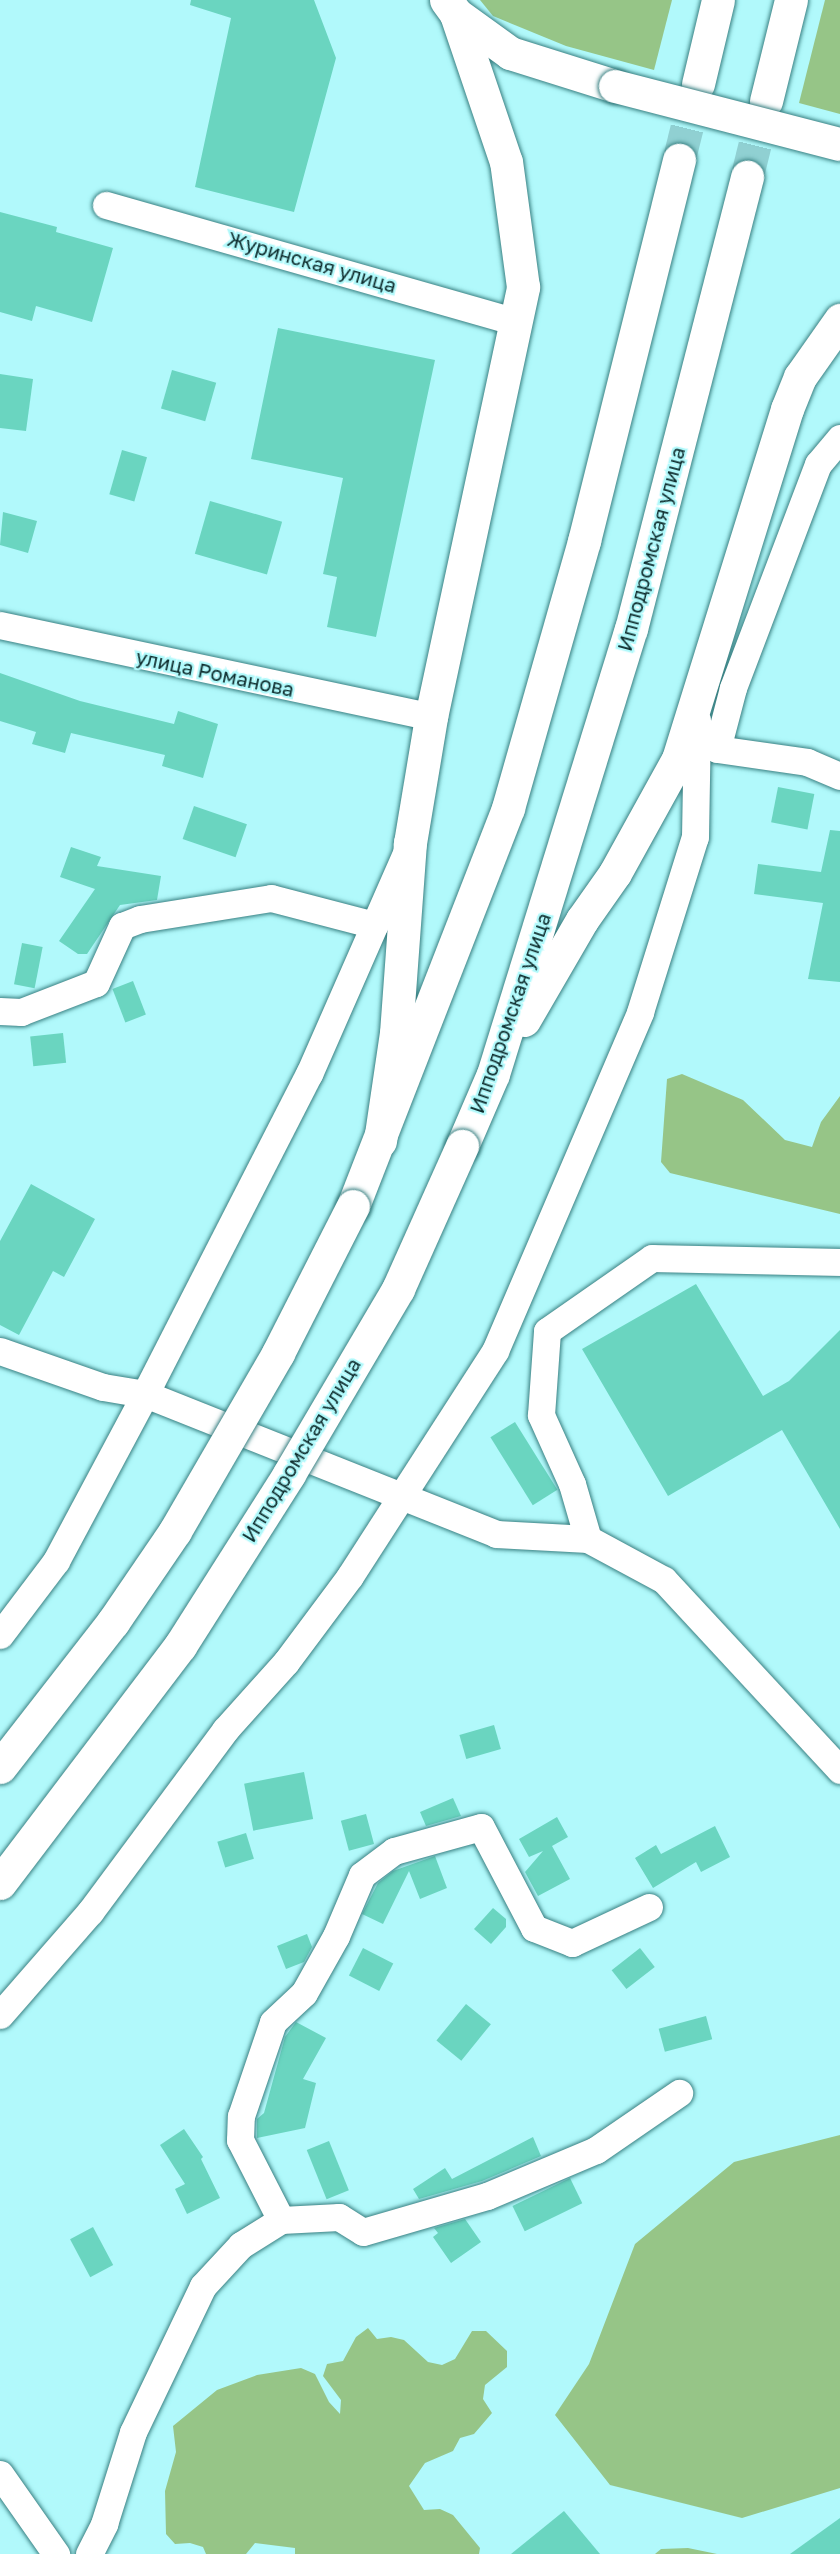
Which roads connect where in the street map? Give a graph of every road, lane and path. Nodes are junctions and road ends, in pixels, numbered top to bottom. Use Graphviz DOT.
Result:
graph roads {
  1 [pos="718,0"];
  2 [pos="791,0"];
  3 [pos="451,7"];
  4 [pos="698,84"];
  5 [pos="766,101"];
  6 [pos="839,144"];
  7 [pos="679,160"];
  8 [pos="747,177"];
  9 [pos="106,205"];
  10 [pos="840,320"];
  11 [pos="518,322"];
  12 [pos="840,438"];
  13 [pos="0,625"];
  14 [pos="698,700"];
  15 [pos="431,717"];
  16 [pos="840,776"];
  17 [pos="410,843"];
  18 [pos="375,925"];
  19 [pos="0,1011"];
  20 [pos="493,1074"];
  21 [pos="380,1141"];
  22 [pos="840,1263"];
  23 [pos="0,1351"];
  24 [pos="145,1394"];
  25 [pos="398,1497"];
  26 [pos="588,1539"];
  27 [pos="0,1635"];
  28 [pos="0,1767"];
  29 [pos="840,1770"];
  30 [pos="0,1883"];
  31 [pos="649,1907"];
  32 [pos="0,2015"];
  33 [pos="680,2092"];
  34 [pos="281,2220"];
  35 [pos="0,2474"];
  36 [pos="56,2554"];
  37 [pos="89,2554"];
  1 -- 4 [label="main road"];
  2 -- 5 [label="main road"];
  3 -- 6 [label="main road, bridge"];
  3 -- 11 [label="main road"];
  7 -- 21 [label="main road"];
  8 -- 20 [label="main road, Ипподромская улица"];
  9 -- 11 [label="street, Журинская улица"];
  10 -- 14 [label="main road"];
  11 -- 15 [label="main road"];
  12 -- 16 [label="street"];
  13 -- 15 [label="street, улица Романова"];
  14 -- 20 [label="main road"];
  14 -- 25 [label="street"];
  15 -- 17 [label="main road"];
  17 -- 18 [label="street"];
  17 -- 21 [label="main road"];
  18 -- 19 [label="street"];
  18 -- 24 [label="street"];
  20 -- 30 [label="main road, Ипподромская улица, bridge"];
  21 -- 28 [label="main road, bridge"];
  22 -- 26 [label="street"];
  23 -- 24 [label="street"];
  24 -- 25 [label="street"];
  24 -- 27 [label="street"];
  25 -- 26 [label="street"];
  25 -- 32 [label="street"];
  26 -- 29 [label="street"];
  31 -- 34 [label="street"];
  33 -- 34 [label="street"];
  34 -- 37 [label="street"];
  35 -- 36 [label="street"];
}
